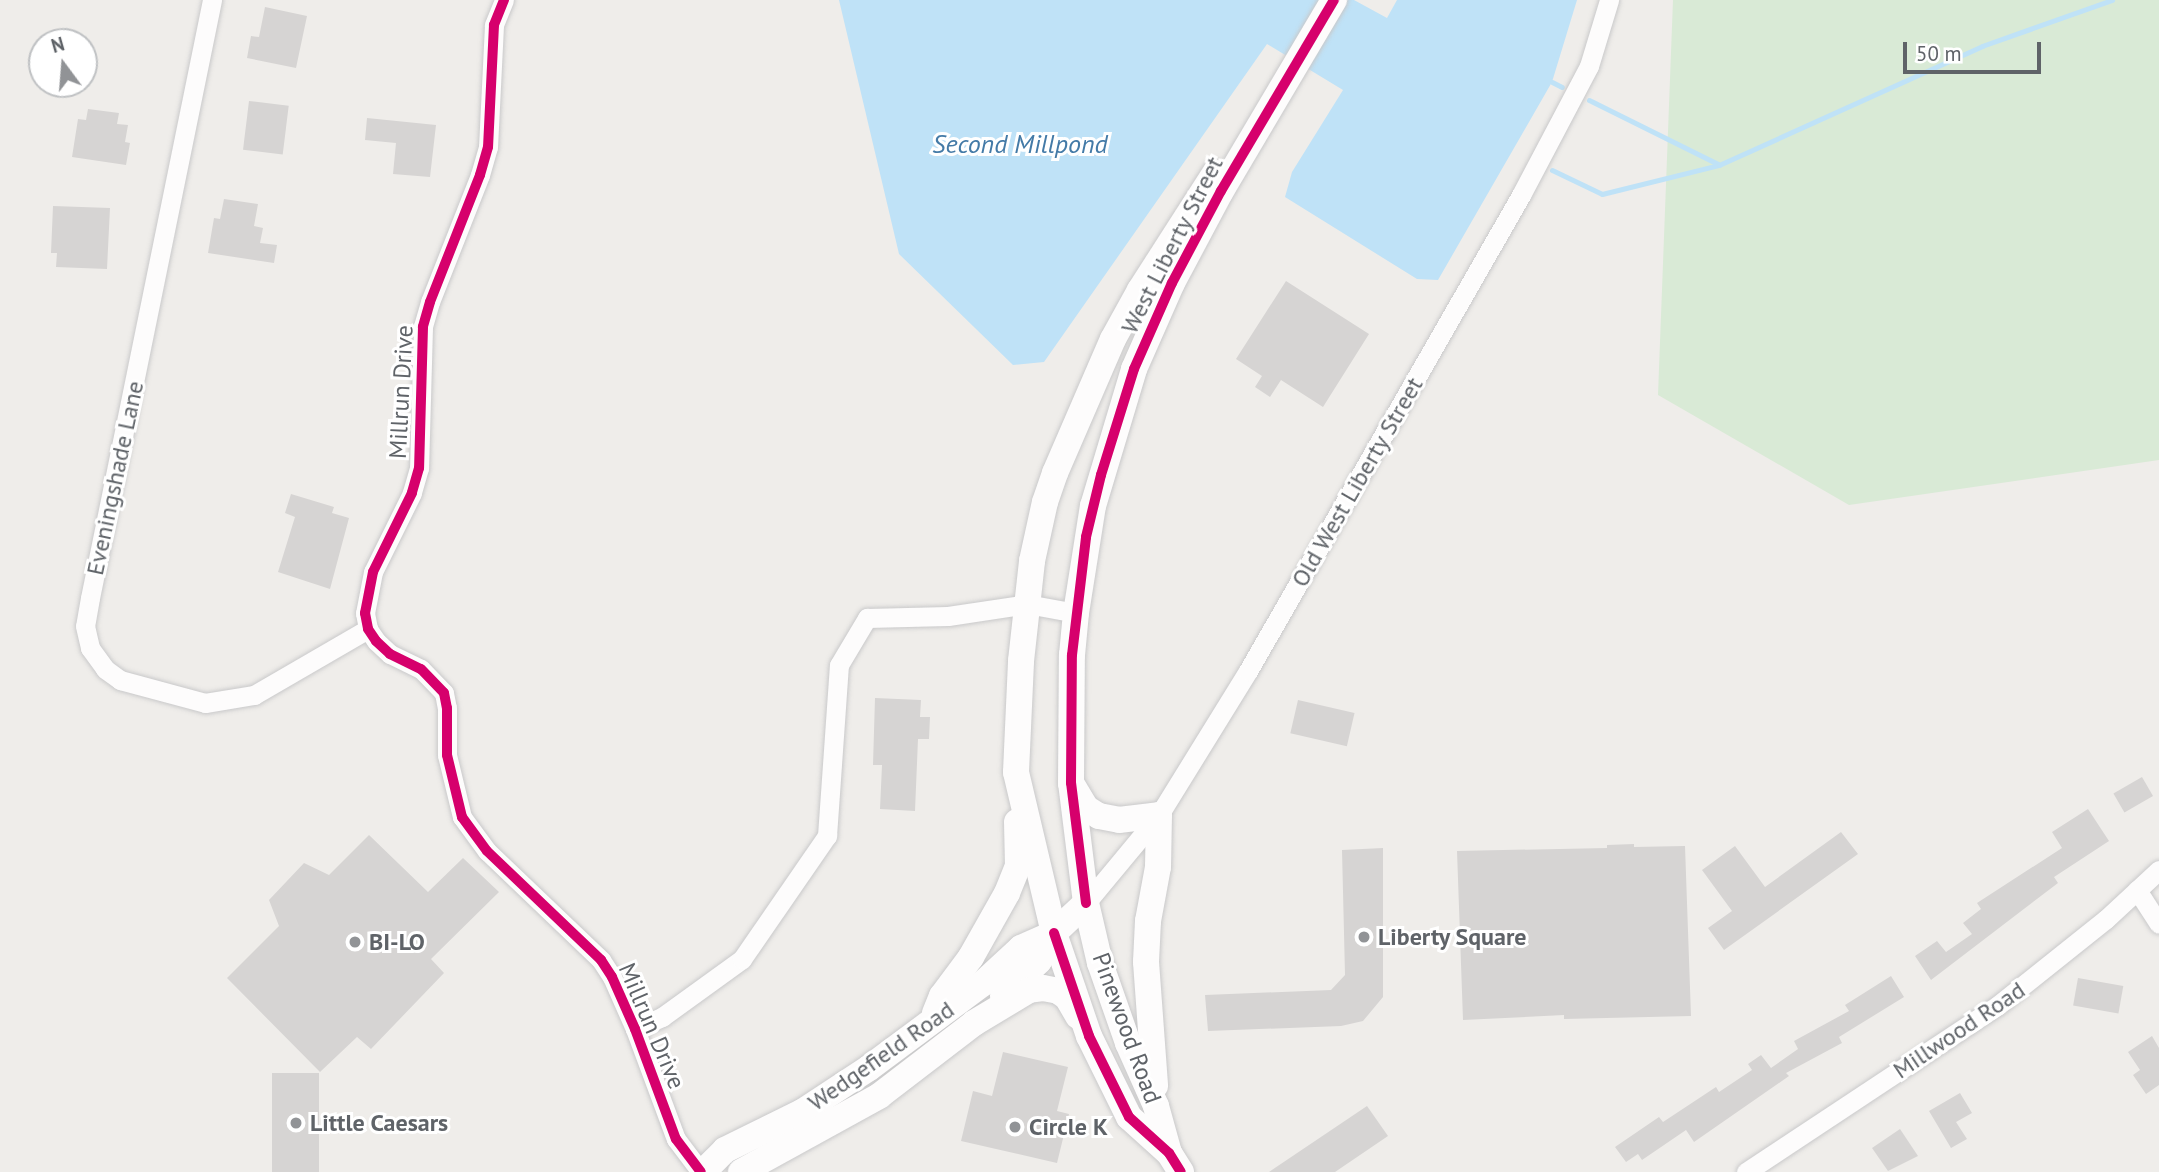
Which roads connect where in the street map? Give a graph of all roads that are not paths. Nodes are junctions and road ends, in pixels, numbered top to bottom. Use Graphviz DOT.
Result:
graph roads {
  1 [pos="212,0"];
  2 [pos="504,0"];
  3 [pos="1335,0"];
  4 [pos="1609,0"];
  5 [pos="1281,87"];
  6 [pos="1027,604"];
  7 [pos="1076,613"];
  8 [pos="368,629"];
  9 [pos="1016,772"];
  10 [pos="1071,783"];
  11 [pos="1159,815"];
  12 [pos="2159,870"];
  13 [pos="2137,890"];
  14 [pos="1086,903"];
  15 [pos="2159,924"];
  16 [pos="1055,933"];
  17 [pos="932,1022"];
  18 [pos="974,1023"];
  19 [pos="635,1029"];
  20 [pos="1089,1036"];
  21 [pos="1156,1105"];
  22 [pos="1175,1163"];
  23 [pos="702,1172"];
  24 [pos="741,1172"];
  25 [pos="1746,1172"];
  1 -- 8 [label="street, Eveningshade Lane"];
  2 -- 8 [label="street, Millrun Drive"];
  3 -- 5 [label="main road, West Liberty Street"];
  4 -- 11 [label="street, Old West Liberty Street"];
  5 -- 6 [label="main road, West Liberty Street"];
  5 -- 7 [label="main road, West Liberty Street"];
  6 -- 7 [label="street"];
  6 -- 9 [label="main road, West Liberty Street"];
  6 -- 19 [label="street"];
  7 -- 10 [label="main road, West Liberty Street"];
  8 -- 19 [label="street, Millrun Drive"];
  9 -- 16 [label="main road, West Liberty Street"];
  9 -- 17 [label="main road"];
  10 -- 11 [label="main road"];
  10 -- 14 [label="main road, West Liberty Street"];
  11 -- 14 [label="street, Old West Liberty Street"];
  11 -- 21 [label="main road"];
  12 -- 13 [label="street, Millwood Road"];
  13 -- 15 [label="street"];
  13 -- 25 [label="street, Millwood Road"];
  14 -- 16 [label="main road, Old West Liberty Street"];
  14 -- 21 [label="main road, Pinewood Road"];
  16 -- 17 [label="main road, Wedgefield Road"];
  16 -- 18 [label="main road"];
  16 -- 20 [label="main road, Pinewood Road"];
  17 -- 23 [label="main road, Wedgefield Road"];
  18 -- 20 [label="main road"];
  18 -- 24 [label="main road, Wedgefield Road"];
  19 -- 23 [label="street, Millrun Drive"];
  20 -- 22 [label="main road, Pinewood Road"];
  21 -- 22 [label="main road, Pinewood Road"];
}
